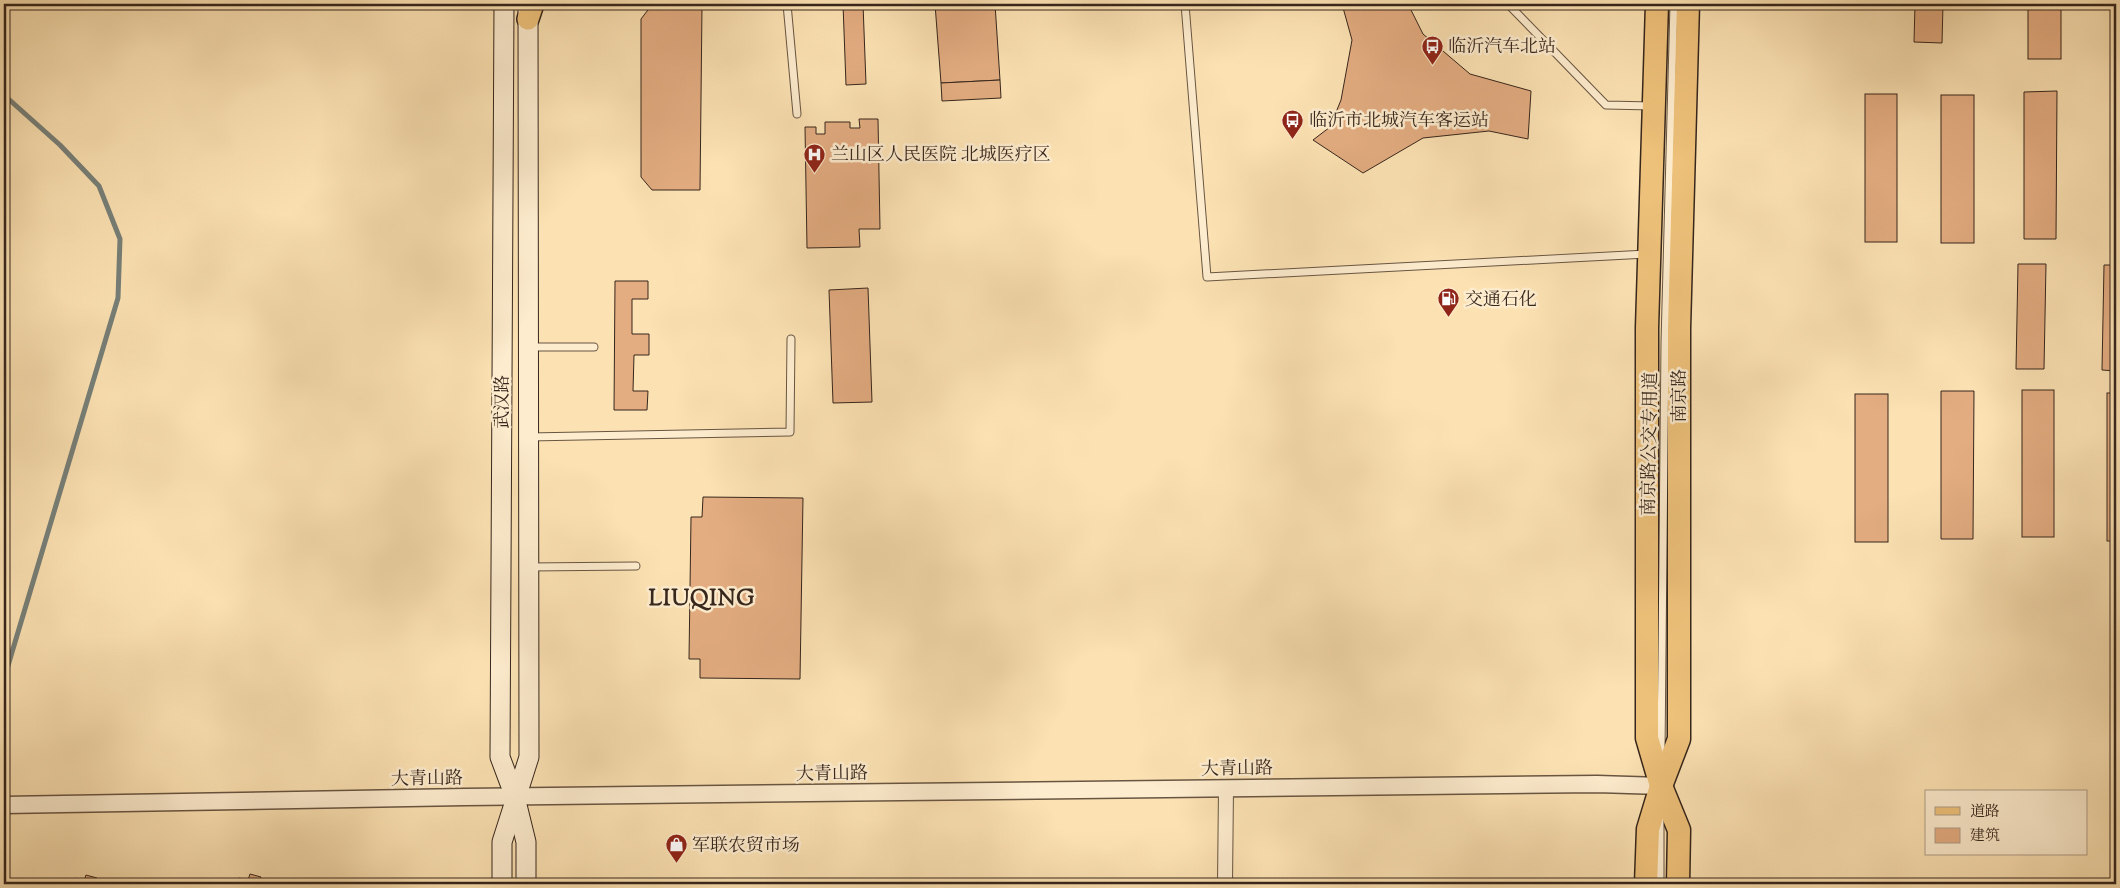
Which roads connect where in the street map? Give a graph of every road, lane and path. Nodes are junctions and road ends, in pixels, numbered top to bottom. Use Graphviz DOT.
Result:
graph roads {
  1 [pos="504,4"];
  2 [pos="787,4"];
  3 [pos="1185,4"];
  4 [pos="1508,4"];
  5 [pos="1657,4"];
  6 [pos="1674,4"];
  7 [pos="1688,4"];
  8 [pos="530,9"];
  9 [pos="1654,106"];
  10 [pos="797,114"];
  11 [pos="1649,254"];
  12 [pos="791,339"];
  13 [pos="529,347"];
  14 [pos="594,347"];
  15 [pos="529,437"];
  16 [pos="636,566"];
  17 [pos="529,567"];
  18 [pos="1660,786"];
  19 [pos="1226,788"];
  20 [pos="515,797"];
  21 [pos="4,804"];
  22 [pos="502,884"];
  23 [pos="526,884"];
  24 [pos="1225,884"];
  25 [pos="1646,884"];
  26 [pos="1660,884"];
  27 [pos="1678,884"];
  1 -- 20 [label="main road, 武汉路"];
  2 -- 10 [label="lane"];
  3 -- 11 [label="lane"];
  4 -- 9 [label="lane"];
  5 -- 9 [label="highway, 南京路"];
  6 -- 18 [label="lane, 南京路公交专用道"];
  7 -- 18 [label="highway, 南京路"];
  8 -- 13 [label="main road, 武汉路"];
  9 -- 11 [label="highway, 南京路"];
  11 -- 18 [label="highway, 南京路"];
  12 -- 15 [label="lane"];
  13 -- 14 [label="lane"];
  13 -- 15 [label="main road, 武汉路"];
  15 -- 17 [label="main road, 武汉路"];
  16 -- 17 [label="lane"];
  17 -- 20 [label="main road, 武汉路"];
  18 -- 19 [label="street, 大青山路"];
  18 -- 25 [label="highway, 南京路"];
  18 -- 26 [label="lane, 南京路公交专用道"];
  18 -- 27 [label="highway, 南京路"];
  19 -- 20 [label="street, 大青山路"];
  19 -- 24 [label="street"];
  20 -- 21 [label="street, 大青山路"];
  20 -- 22 [label="main road, 武汉路"];
  20 -- 23 [label="main road, 武汉路"];
}
